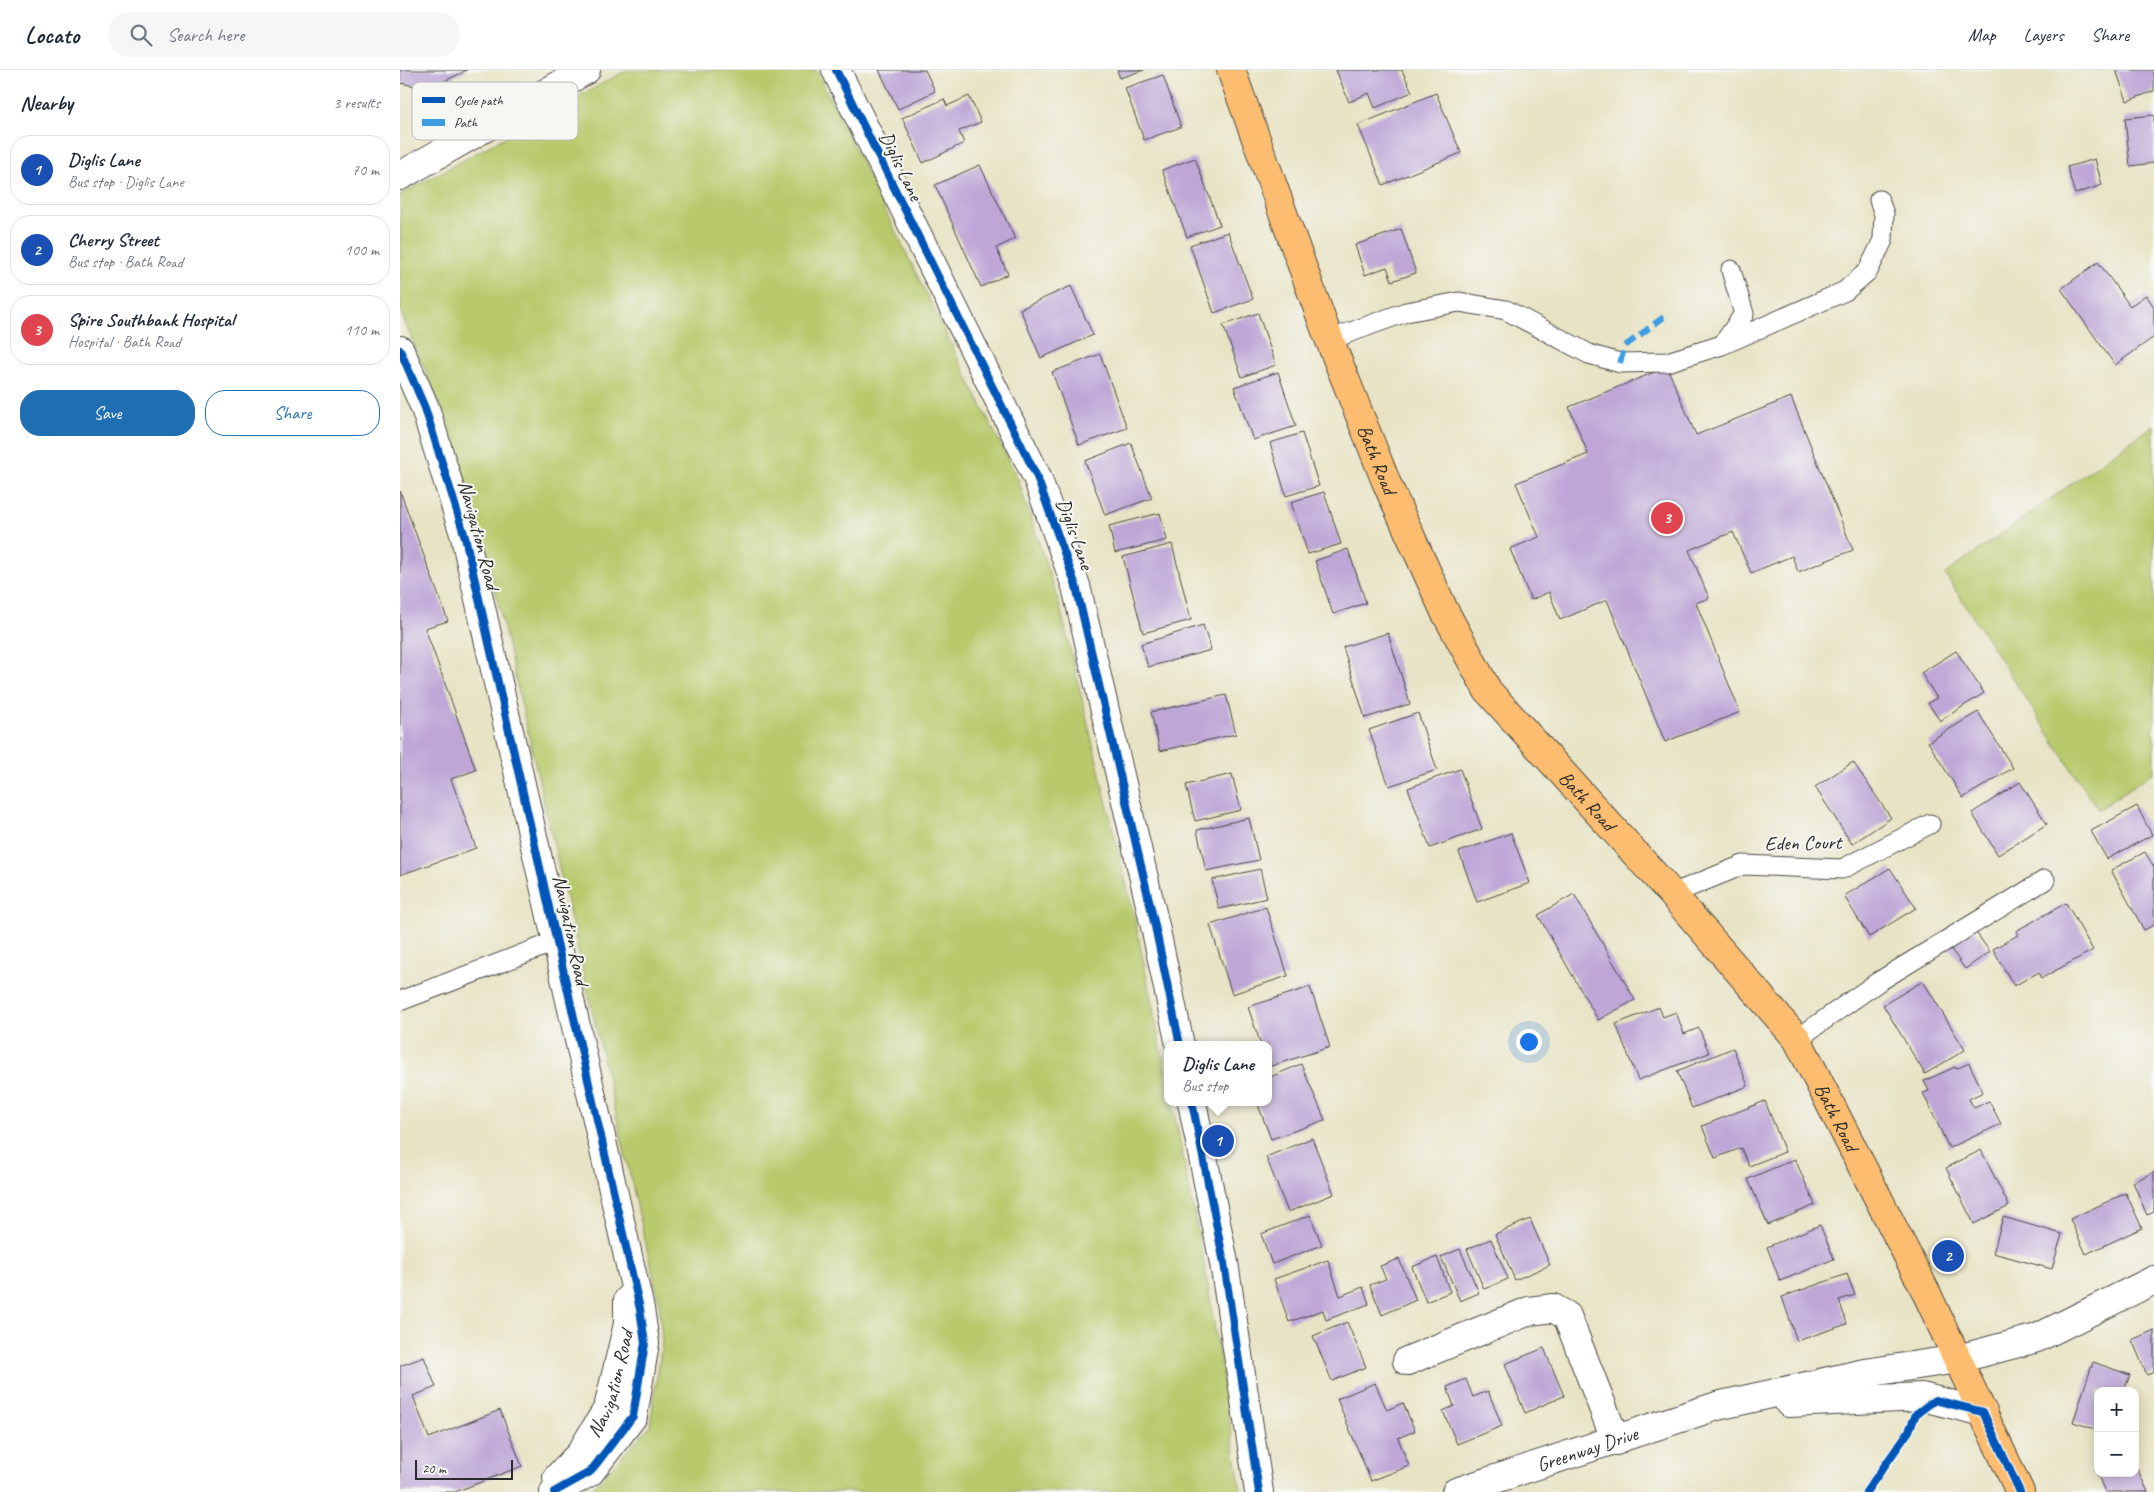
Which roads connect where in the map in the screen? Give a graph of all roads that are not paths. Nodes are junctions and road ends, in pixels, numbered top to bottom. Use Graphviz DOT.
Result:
graph roads {
  1 [pos="586,70"];
  2 [pos="836,70"];
  3 [pos="1231,70"];
  4 [pos="565,82"];
  5 [pos="463,140"];
  6 [pos="400,176"];
  7 [pos="1879,200"];
  8 [pos="1731,270"];
  9 [pos="1329,340"];
  10 [pos="1722,345"];
  11 [pos="400,350"];
  12 [pos="1930,824"];
  13 [pos="2045,880"];
  14 [pos="1672,894"];
  15 [pos="557,942"];
  16 [pos="400,1000"];
  17 [pos="1797,1039"];
  18 [pos="1179,1041"];
  19 [pos="1193,1106"];
  20 [pos="629,1256"];
  21 [pos="2154,1280"];
  22 [pos="1958,1359"];
  23 [pos="1407,1362"];
  24 [pos="1717,1406"];
  25 [pos="1983,1412"];
  26 [pos="1616,1441"];
  27 [pos="544,1492"];
  28 [pos="554,1492"];
  29 [pos="1259,1492"];
  30 [pos="1456,1492"];
  31 [pos="2020,1492"];
  1 -- 4 [label="street"];
  2 -- 18 [label="street, Diglis Lane"];
  3 -- 9 [label="main road, Bath Road"];
  5 -- 6 [label="street"];
  7 -- 10 [label="lane"];
  8 -- 10 [label="lane"];
  9 -- 10 [label="lane"];
  9 -- 14 [label="main road, Bath Road"];
  11 -- 15 [label="street, Navigation Road"];
  12 -- 14 [label="lane, Eden Court"];
  13 -- 17 [label="lane"];
  14 -- 17 [label="main road, Bath Road"];
  15 -- 16 [label="lane"];
  15 -- 20 [label="street, Navigation Road"];
  17 -- 22 [label="main road, Bath Road"];
  19 -- 29 [label="street"];
  20 -- 27 [label="street, Navigation Road"];
  20 -- 28 [label="street, Navigation Road"];
  21 -- 22 [label="street, Greenway Drive"];
  22 -- 24 [label="street, Greenway Drive"];
  22 -- 25 [label="main road, Bath Road"];
  23 -- 26 [label="street"];
  24 -- 25 [label="street, Greenway Drive"];
  24 -- 26 [label="street, Greenway Drive"];
  25 -- 31 [label="main road, Bath Road"];
  26 -- 30 [label="street, Greenway Drive"];
}
